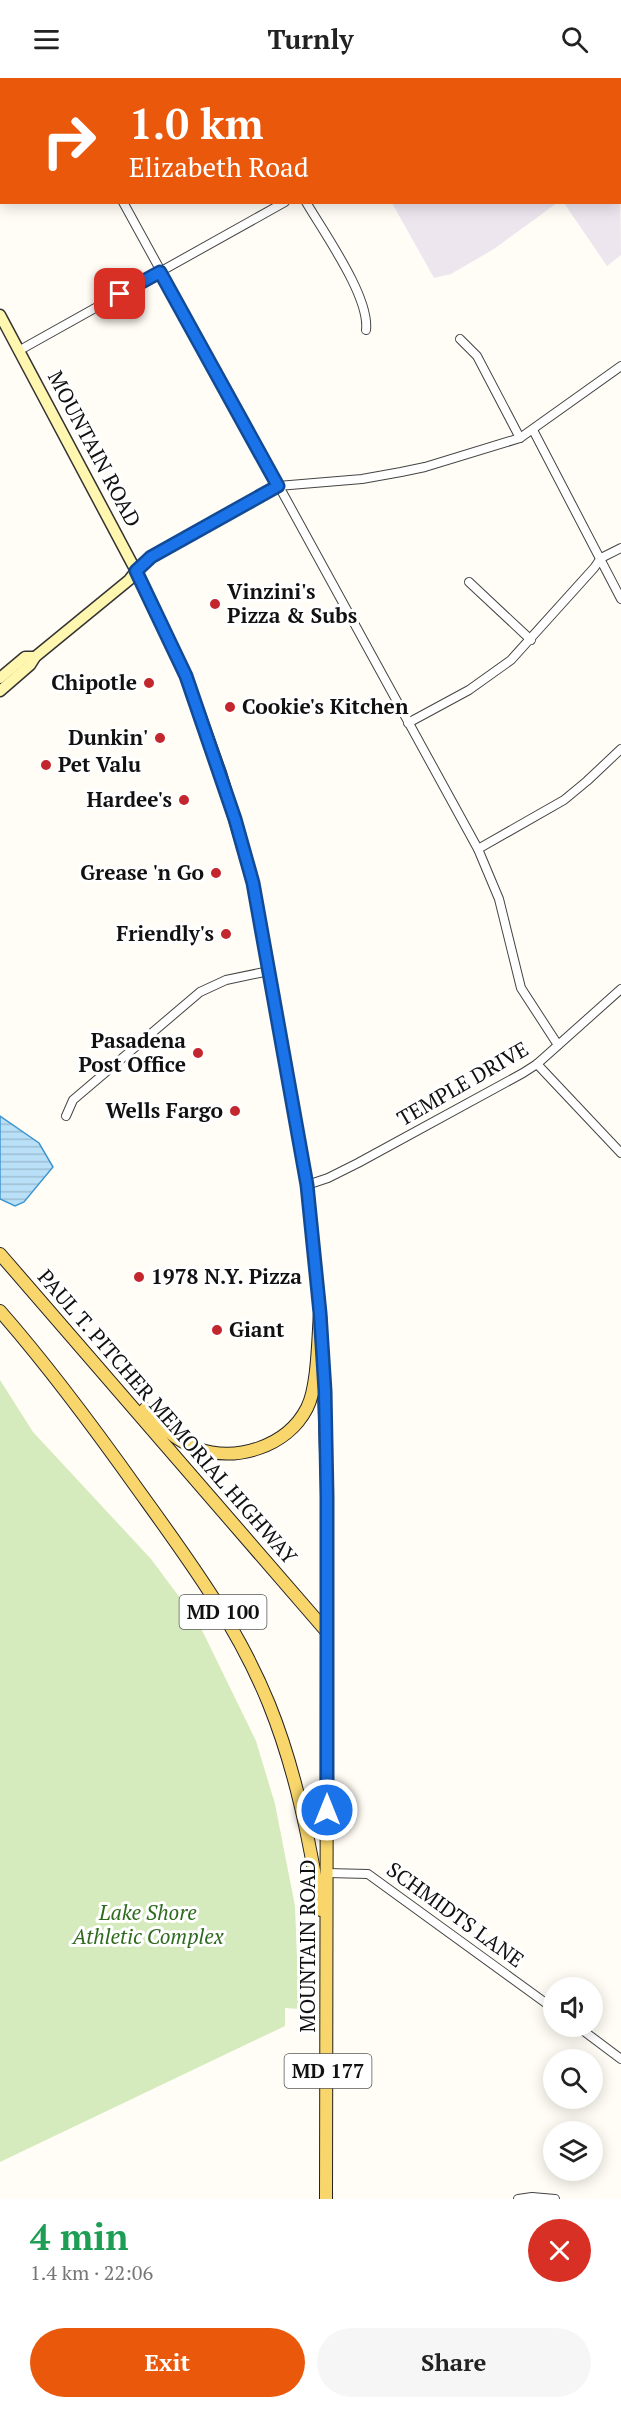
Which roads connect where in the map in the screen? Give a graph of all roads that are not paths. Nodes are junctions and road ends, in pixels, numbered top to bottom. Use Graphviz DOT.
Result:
graph roads {
  1 [pos="124,204"];
  2 [pos="281,204"];
  3 [pos="307,204"];
  4 [pos="160,272"];
  5 [pos="0,315"];
  6 [pos="366,330"];
  7 [pos="460,339"];
  8 [pos="20,350"];
  9 [pos="621,366"];
  10 [pos="533,430"];
  11 [pos="520,438"];
  12 [pos="278,486"];
  13 [pos="621,548"];
  14 [pos="601,558"];
  15 [pos="136,571"];
  16 [pos="469,582"];
  17 [pos="621,599"];
  18 [pos="531,640"];
  19 [pos="35,657"];
  20 [pos="0,678"];
  21 [pos="0,691"];
  22 [pos="408,723"];
  23 [pos="621,749"];
  24 [pos="478,849"];
  25 [pos="269,971"];
  26 [pos="621,989"];
  27 [pos="558,1045"];
  28 [pos="537,1064"];
  29 [pos="66,1116"];
  30 [pos="621,1153"];
  31 [pos="307,1185"];
  32 [pos="0,1254"];
  33 [pos="0,1311"];
  34 [pos="320,1313"];
  35 [pos="73,1337"];
  36 [pos="327,1632"];
  37 [pos="327,1873"];
  38 [pos="327,1944"];
  39 [pos="543,2001"];
  40 [pos="592,2037"];
  41 [pos="621,2059"];
  42 [pos="327,2199"];
  43 [pos="518,2199"];
  44 [pos="555,2199"];
  1 -- 4 [label="street"];
  2 -- 4 [label="street"];
  3 -- 6 [label="street"];
  4 -- 8 [label="street"];
  4 -- 12 [label="street"];
  5 -- 8 [label="main road, MOUNTAIN ROAD / MD 177"];
  7 -- 11 [label="street"];
  8 -- 15 [label="main road, MOUNTAIN ROAD / MD 177"];
  9 -- 10 [label="street"];
  10 -- 11 [label="street"];
  10 -- 14 [label="street"];
  11 -- 12 [label="street"];
  12 -- 15 [label="street"];
  12 -- 22 [label="street"];
  13 -- 14 [label="street"];
  14 -- 17 [label="street"];
  14 -- 18 [label="street"];
  15 -- 19 [label="main road"];
  15 -- 25 [label="main road, MOUNTAIN ROAD / MD 177"];
  16 -- 18 [label="street"];
  18 -- 22 [label="street"];
  19 -- 20 [label="main road"];
  19 -- 21 [label="main road"];
  22 -- 24 [label="street"];
  23 -- 24 [label="street"];
  24 -- 27 [label="street"];
  25 -- 29 [label="street"];
  25 -- 31 [label="main road, MOUNTAIN ROAD / MD 177"];
  26 -- 27 [label="street, TEMPLE DRIVE"];
  27 -- 28 [label="street, TEMPLE DRIVE"];
  28 -- 30 [label="street"];
  28 -- 31 [label="street, TEMPLE DRIVE"];
  31 -- 34 [label="main road, MOUNTAIN ROAD / MD 177"];
  32 -- 35 [label="main road, PAUL T. PITCHER MEMORIAL HIGHWAY / MD 100"];
  33 -- 38 [label="main road, MD 100"];
  34 -- 35 [label="main road"];
  34 -- 36 [label="main road, MOUNTAIN ROAD / MD 177"];
  35 -- 36 [label="main road, PAUL T. PITCHER MEMORIAL HIGHWAY / MD 100"];
  36 -- 37 [label="main road, MOUNTAIN ROAD / MD 177"];
  37 -- 38 [label="main road, MOUNTAIN ROAD / MD 177"];
  37 -- 39 [label="street, SCHMIDTS LANE"];
  38 -- 42 [label="main road, MOUNTAIN ROAD / MD 177"];
  40 -- 41 [label="street"];
  43 -- 44 [label="street"];
}
